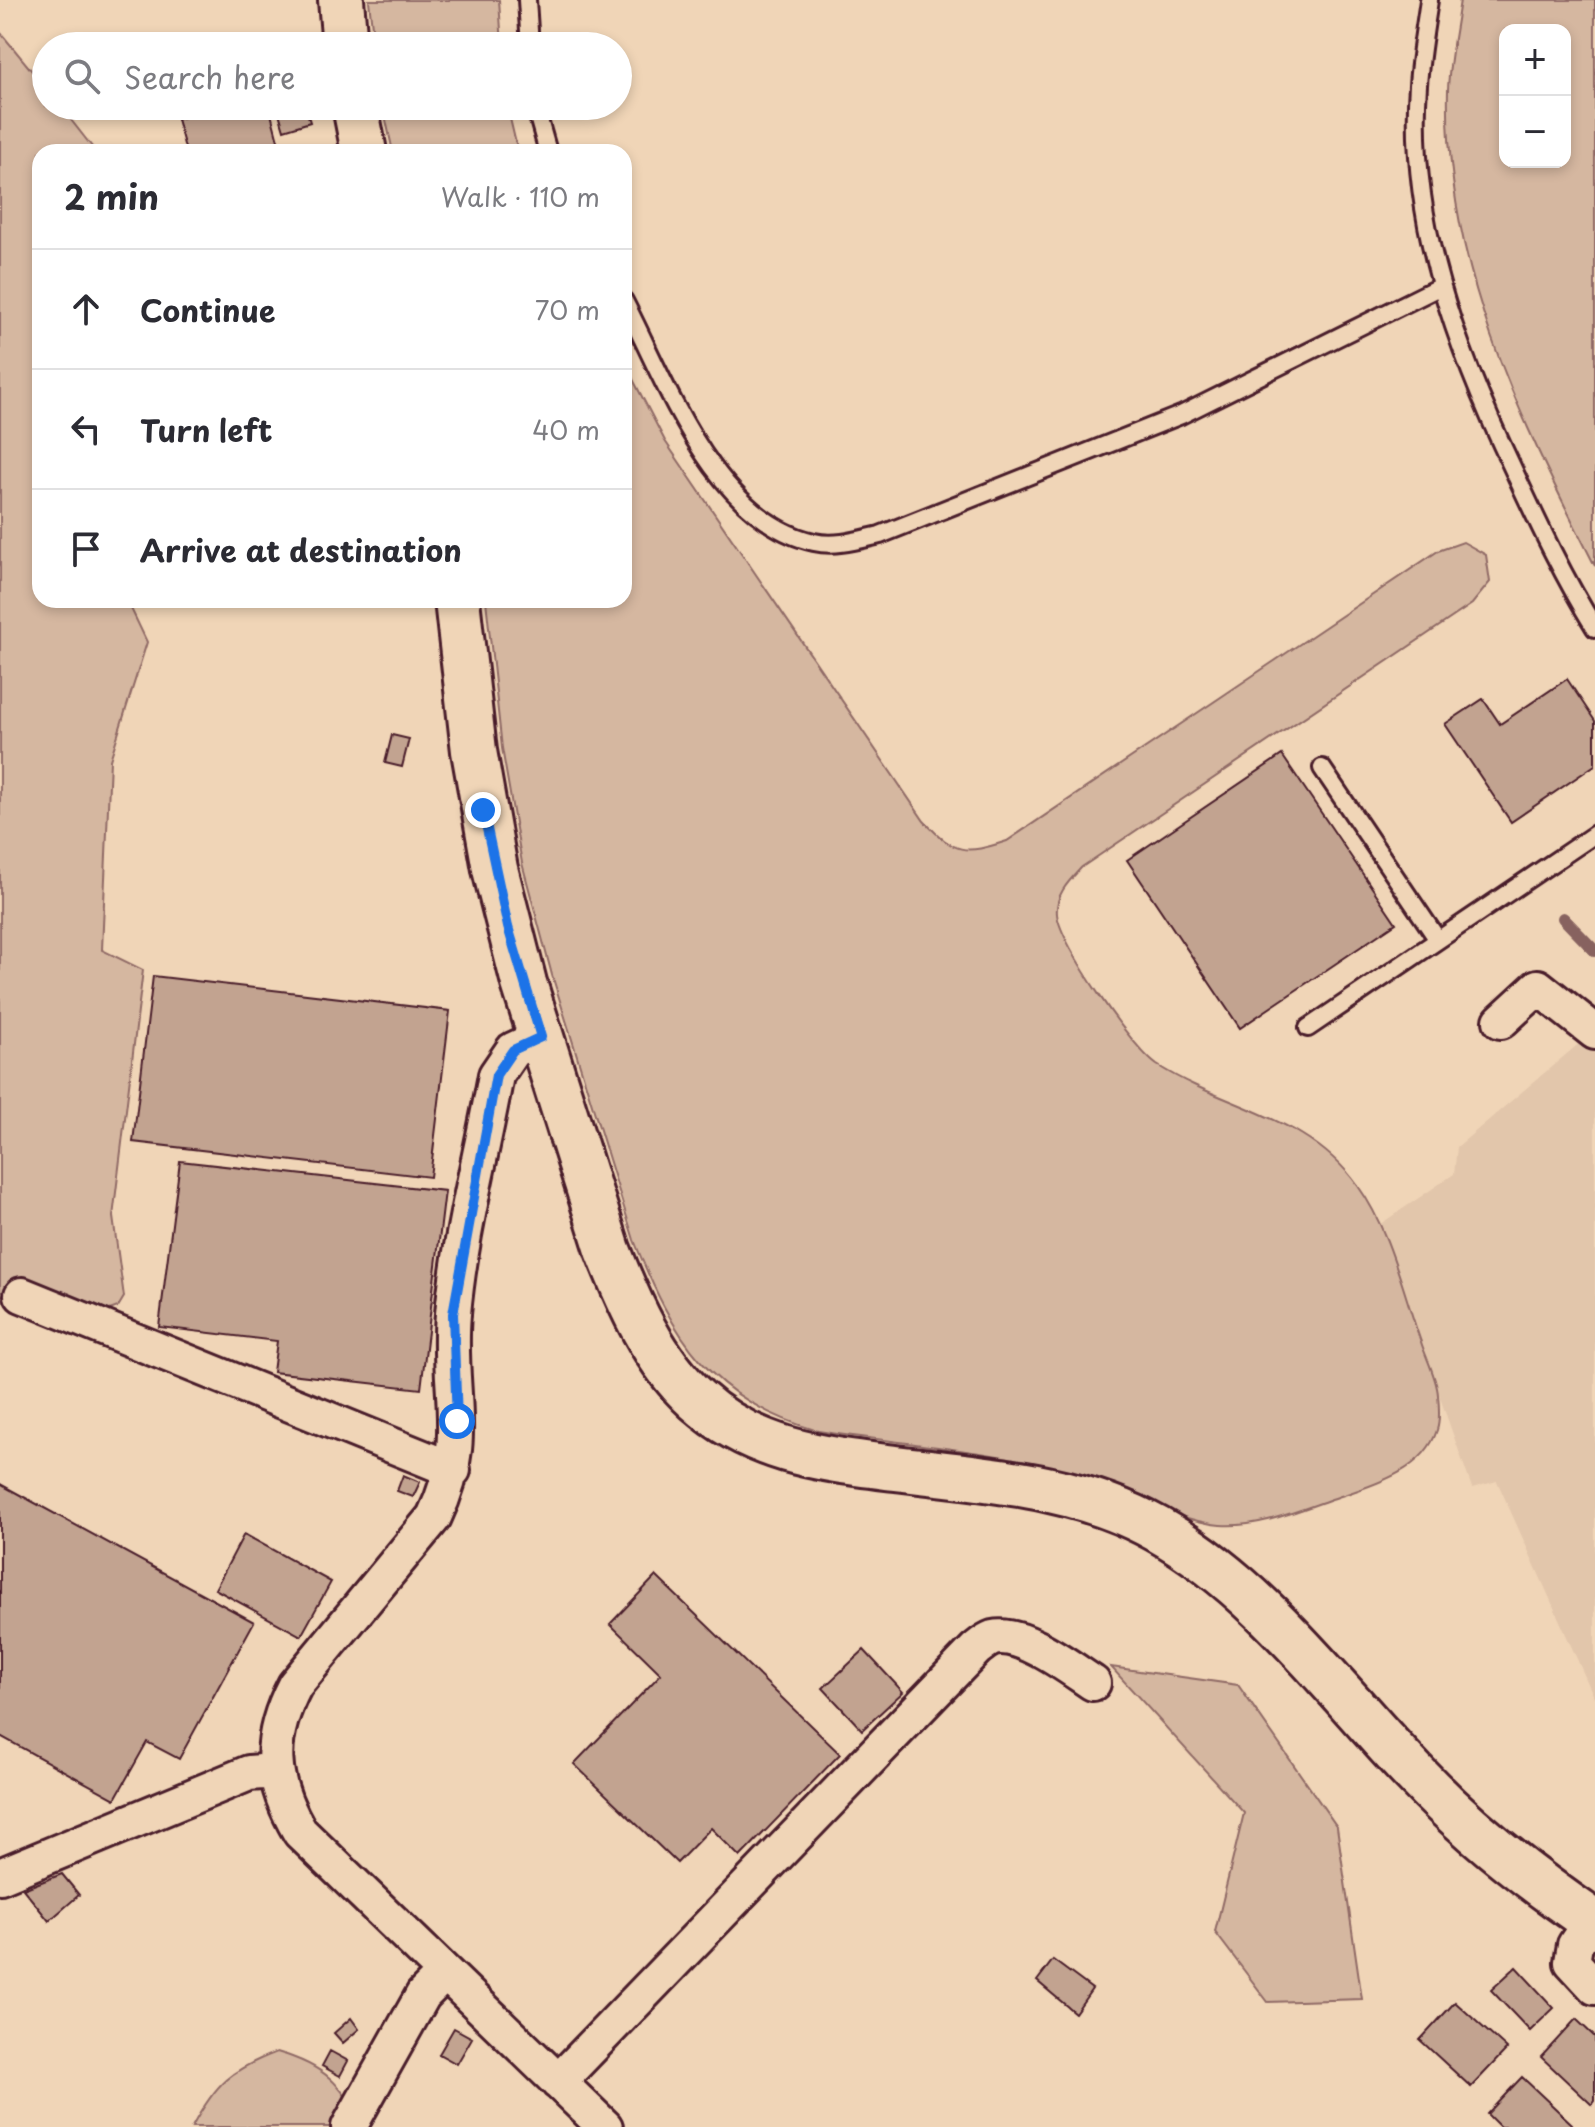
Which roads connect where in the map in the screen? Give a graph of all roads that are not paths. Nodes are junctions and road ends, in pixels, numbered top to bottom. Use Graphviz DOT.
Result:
graph roads {
  1 [pos="341,0"];
  2 [pos="527,0"];
  3 [pos="1429,0"];
  4 [pos="344,32"];
  5 [pos="529,32"];
  6 [pos="358,120"];
  7 [pos="539,120"];
  8 [pos="362,144"];
  9 [pos="546,144"];
  10 [pos="1441,286"];
  11 [pos="632,317"];
  12 [pos="458,608"];
  13 [pos="1595,628"];
  14 [pos="1322,768"];
  15 [pos="1595,834"];
  16 [pos="1438,940"];
  17 [pos="1501,1021"];
  18 [pos="1308,1028"];
  19 [pos="1595,1032"];
  20 [pos="541,1037"];
  21 [pos="22,1295"];
  22 [pos="453,1470"];
  23 [pos="1093,1683"];
  24 [pos="276,1771"];
  25 [pos="0,1876"];
  26 [pos="1593,1922"];
  27 [pos="445,1973"];
  28 [pos="1595,1987"];
  29 [pos="558,2082"];
  30 [pos="349,2127"];
  31 [pos="605,2127"];
  1 -- 4 [label="street"];
  2 -- 5 [label="lane"];
  3 -- 10 [label="lane"];
  6 -- 8 [label="street"];
  7 -- 9 [label="lane"];
  10 -- 11 [label="lane"];
  10 -- 13 [label="lane"];
  12 -- 20 [label="street"];
  14 -- 16 [label="lane"];
  15 -- 16 [label="lane"];
  16 -- 18 [label="lane"];
  17 -- 19 [label="street"];
  20 -- 22 [label="street"];
  20 -- 26 [label="street"];
  21 -- 22 [label="street"];
  22 -- 24 [label="street"];
  23 -- 29 [label="street"];
  24 -- 25 [label="street"];
  24 -- 27 [label="street"];
  26 -- 28 [label="street"];
  27 -- 29 [label="street"];
  27 -- 30 [label="street"];
  29 -- 31 [label="street"];
}
